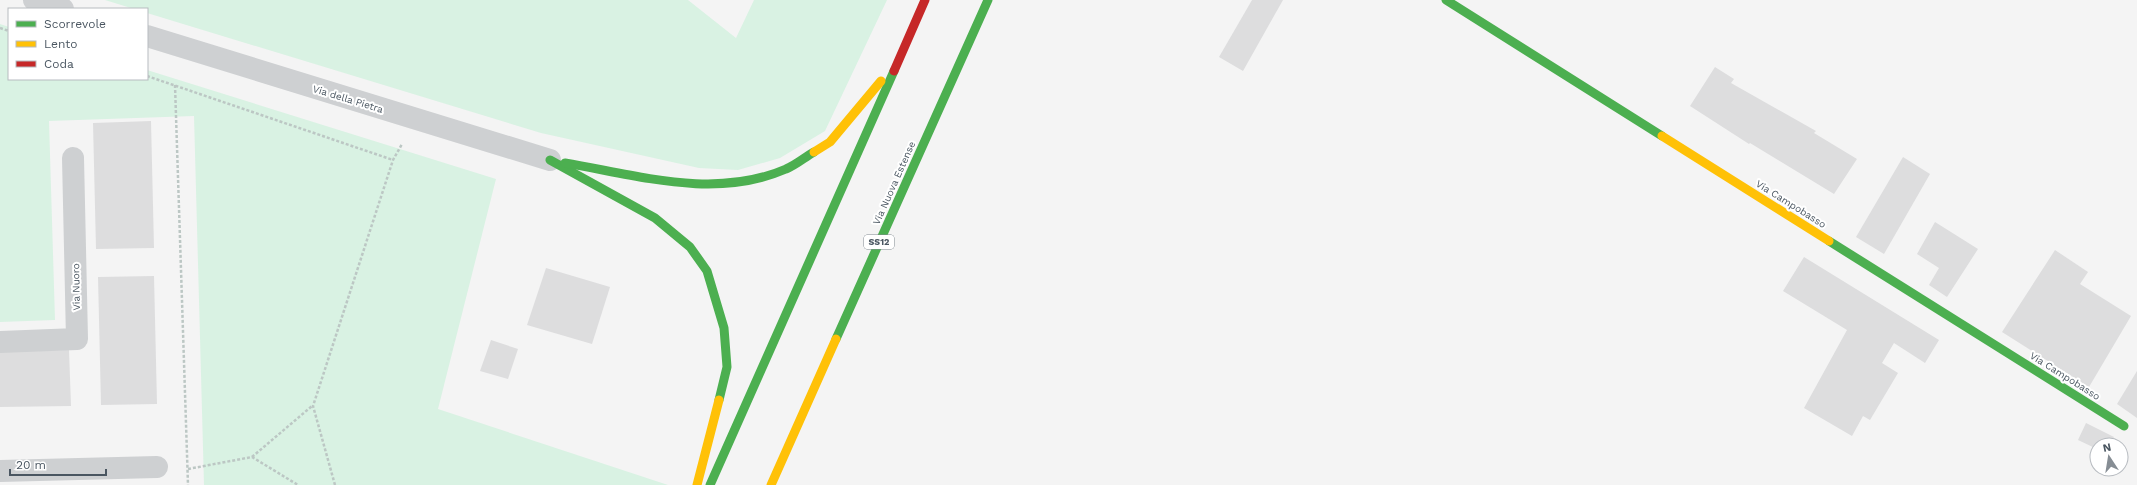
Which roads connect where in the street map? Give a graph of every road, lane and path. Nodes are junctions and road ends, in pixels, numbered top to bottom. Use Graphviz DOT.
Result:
graph roads {
  1 [pos="34,0"];
  2 [pos="925,0"];
  3 [pos="988,0"];
  4 [pos="1446,0"];
  5 [pos="59,8"];
  6 [pos="148,36"];
  7 [pos="898,60"];
  8 [pos="148,76"];
  9 [pos="175,85"];
  10 [pos="416,119"];
  11 [pos="73,158"];
  12 [pos="393,160"];
  13 [pos="550,160"];
  14 [pos="0,342"];
  15 [pos="312,406"];
  16 [pos="2124,426"];
  17 [pos="252,457"];
  18 [pos="157,467"];
  19 [pos="188,469"];
  20 [pos="0,471"];
  21 [pos="188,485"];
  22 [pos="298,485"];
  23 [pos="335,485"];
  24 [pos="698,485"];
  25 [pos="710,485"];
  26 [pos="771,485"];
  1 -- 5 [label="street"];
  2 -- 7 [label="main road"];
  3 -- 26 [label="main road, Via Nuova Estense / SS12"];
  4 -- 16 [label="main road, Via Campobasso"];
  6 -- 10 [label="street, Via della Pietra"];
  7 -- 13 [label="main road"];
  7 -- 25 [label="main road"];
  8 -- 9 [label="path"];
  9 -- 12 [label="path"];
  9 -- 19 [label="path"];
  10 -- 12 [label="path"];
  10 -- 13 [label="street, Via della Pietra"];
  11 -- 14 [label="street, Via Nuoro"];
  12 -- 15 [label="path"];
  13 -- 24 [label="main road"];
  15 -- 17 [label="path"];
  15 -- 23 [label="path"];
  17 -- 19 [label="path"];
  17 -- 22 [label="path"];
  18 -- 19 [label="path"];
  18 -- 20 [label="street"];
  19 -- 21 [label="path"];
}
